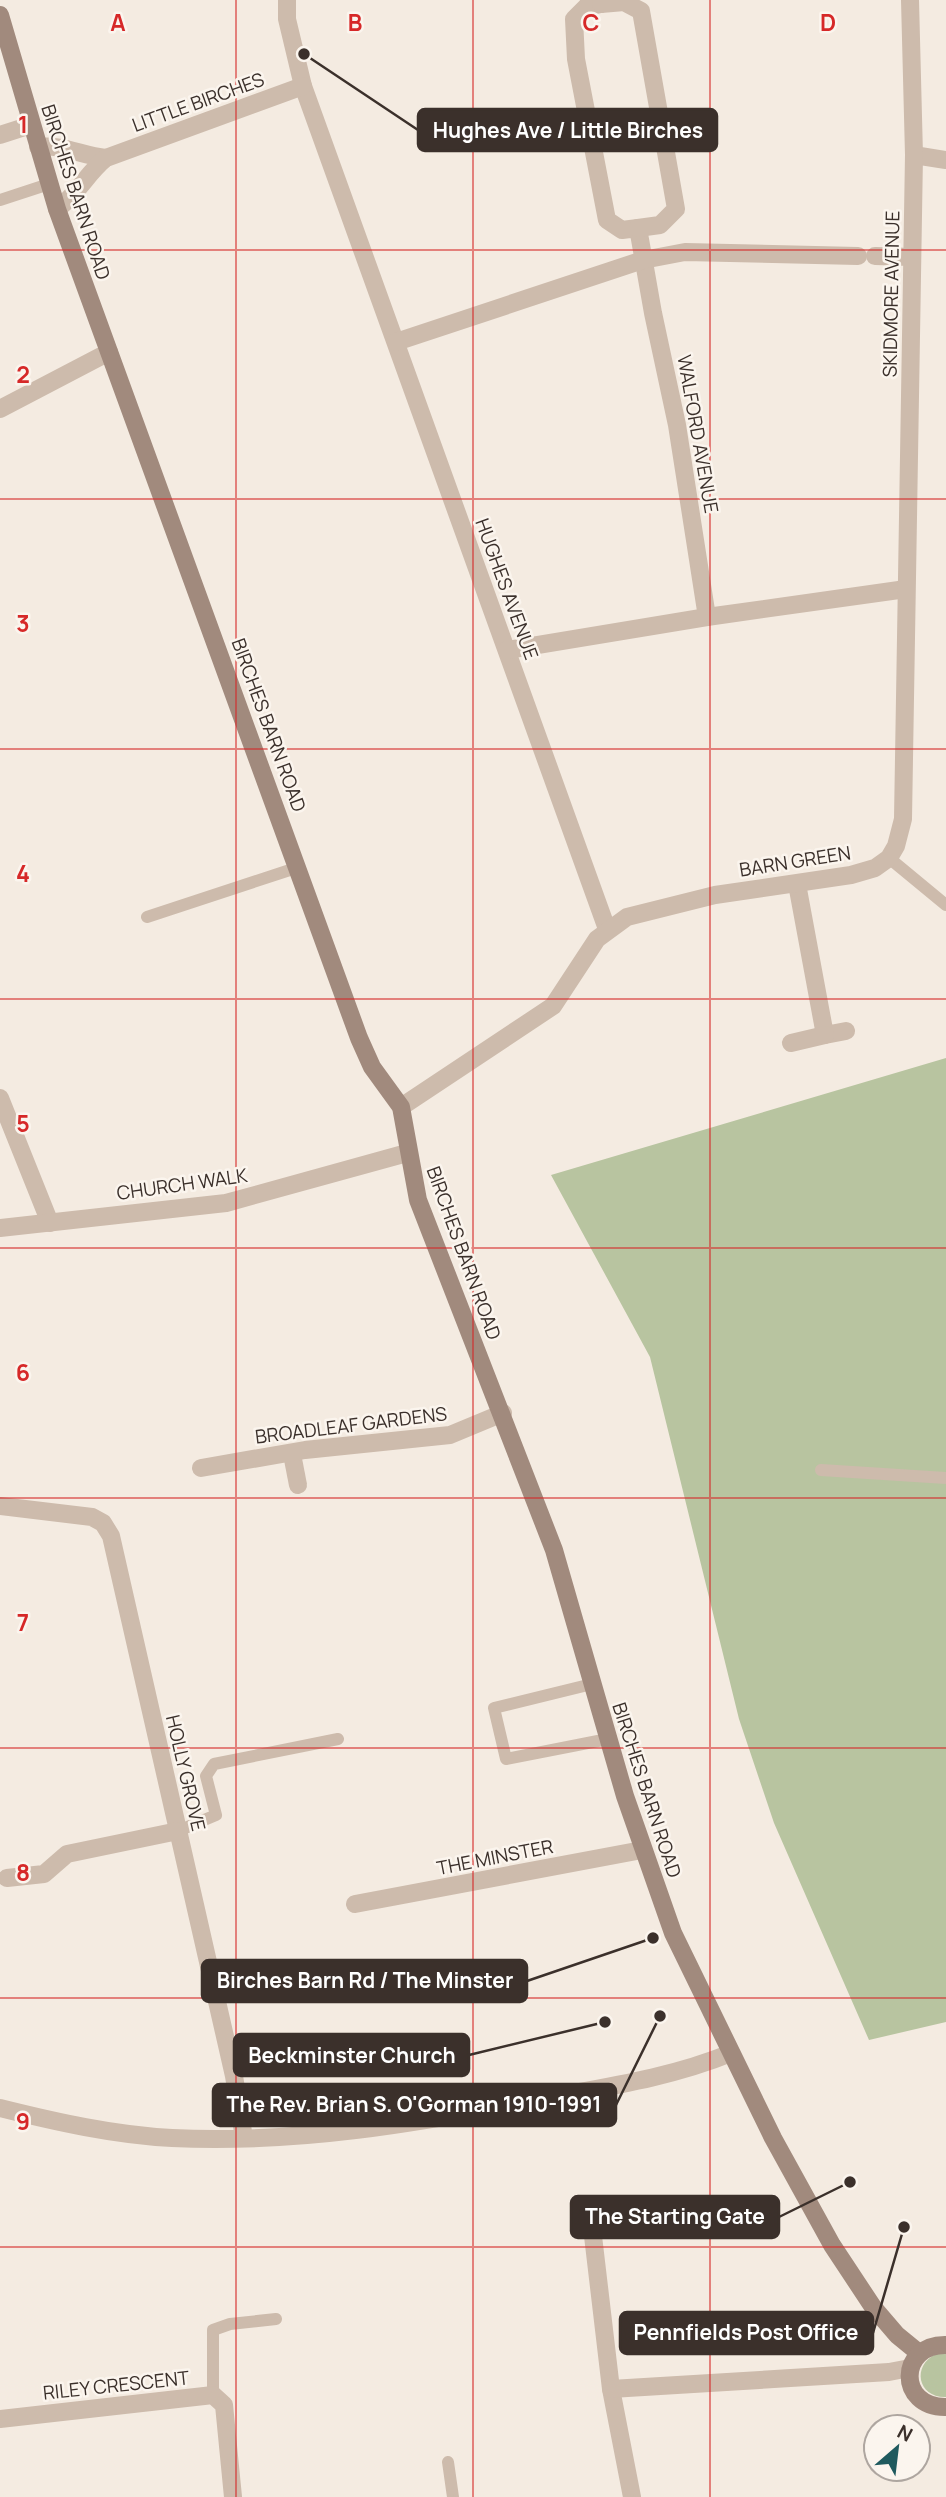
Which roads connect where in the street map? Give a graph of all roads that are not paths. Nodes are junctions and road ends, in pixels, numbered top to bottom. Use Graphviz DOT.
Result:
graph roads {
  1 [pos="287,0"];
  2 [pos="910,0"];
  3 [pos="600,2"];
  4 [pos="0,15"];
  5 [pos="303,86"];
  6 [pos="31,125"];
  7 [pos="0,135"];
  8 [pos="38,147"];
  9 [pos="914,155"];
  10 [pos="106,158"];
  11 [pos="946,160"];
  12 [pos="50,184"];
  13 [pos="0,200"];
  14 [pos="57,209"];
  15 [pos="638,228"];
  16 [pos="912,257"];
  17 [pos="643,260"];
  18 [pos="396,342"];
  19 [pos="109,352"];
  20 [pos="0,409"];
  21 [pos="906,589"];
  22 [pos="707,617"];
  23 [pos="507,650"];
  24 [pos="889,858"];
  25 [pos="299,867"];
  26 [pos="797,884"];
  27 [pos="946,905"];
  28 [pos="147,918"];
  29 [pos="607,929"];
  30 [pos="845,1031"];
  31 [pos="825,1035"];
  32 [pos="791,1043"];
  33 [pos="0,1098"];
  34 [pos="401,1107"];
  35 [pos="408,1153"];
  36 [pos="50,1223"];
  37 [pos="0,1228"];
  38 [pos="503,1413"];
  39 [pos="292,1454"];
  40 [pos="201,1468"];
  41 [pos="821,1470"];
  42 [pos="946,1478"];
  43 [pos="298,1485"];
  44 [pos="0,1506"];
  45 [pos="592,1684"];
  46 [pos="338,1739"];
  47 [pos="608,1739"];
  48 [pos="178,1831"];
  49 [pos="642,1850"];
  50 [pos="7,1878"];
  51 [pos="355,1904"];
  52 [pos="731,2053"];
  53 [pos="0,2108"];
  54 [pos="244,2138"];
  55 [pos="593,2236"];
  56 [pos="276,2319"];
  57 [pos="946,2345"];
  58 [pos="915,2360"];
  59 [pos="611,2389"];
  60 [pos="213,2395"];
  61 [pos="946,2407"];
  62 [pos="0,2419"];
  63 [pos="448,2462"];
  64 [pos="233,2497"];
  65 [pos="453,2497"];
  66 [pos="632,2497"];
  1 -- 5 [label="street, HUGHES AVENUE"];
  2 -- 9 [label="street, SKIDMORE AVENUE"];
  3 -- 15 [label="street"];
  3 -- 15 [label="street"];
  4 -- 6 [label="main road, BIRCHES BARN ROAD"];
  5 -- 10 [label="street, LITTLE BIRCHES"];
  5 -- 18 [label="street, HUGHES AVENUE"];
  6 -- 7 [label="street"];
  6 -- 8 [label="main road, BIRCHES BARN ROAD"];
  8 -- 10 [label="street"];
  8 -- 12 [label="main road, BIRCHES BARN ROAD"];
  9 -- 11 [label="street"];
  9 -- 16 [label="street, SKIDMORE AVENUE"];
  10 -- 14 [label="street, LITTLE BIRCHES"];
  12 -- 13 [label="lane"];
  12 -- 14 [label="main road, BIRCHES BARN ROAD"];
  14 -- 19 [label="main road, BIRCHES BARN ROAD"];
  15 -- 17 [label="street, WALFORD AVENUE"];
  16 -- 17 [label="street"];
  16 -- 21 [label="street, SKIDMORE AVENUE"];
  17 -- 18 [label="street"];
  17 -- 22 [label="street, WALFORD AVENUE"];
  18 -- 23 [label="street, HUGHES AVENUE"];
  19 -- 20 [label="street"];
  19 -- 25 [label="main road, BIRCHES BARN ROAD"];
  21 -- 22 [label="street"];
  21 -- 24 [label="street"];
  22 -- 23 [label="street"];
  23 -- 29 [label="street, HUGHES AVENUE"];
  24 -- 26 [label="street, BARN GREEN"];
  24 -- 27 [label="lane"];
  25 -- 28 [label="lane"];
  25 -- 34 [label="main road, BIRCHES BARN ROAD"];
  26 -- 29 [label="street, BARN GREEN"];
  26 -- 31 [label="street"];
  29 -- 34 [label="street"];
  30 -- 31 [label="street"];
  31 -- 32 [label="street"];
  33 -- 36 [label="street"];
  34 -- 35 [label="main road, BIRCHES BARN ROAD"];
  35 -- 36 [label="street, CHURCH WALK"];
  35 -- 38 [label="main road, BIRCHES BARN ROAD"];
  36 -- 37 [label="street, CHURCH WALK"];
  38 -- 39 [label="street, BROADLEAF GARDENS"];
  38 -- 45 [label="main road, BIRCHES BARN ROAD"];
  39 -- 40 [label="street, BROADLEAF GARDENS"];
  39 -- 43 [label="street"];
  41 -- 42 [label="lane"];
  44 -- 48 [label="street, HOLLY GROVE"];
  45 -- 47 [label="main road, BIRCHES BARN ROAD"];
  45 -- 47 [label="lane"];
  46 -- 48 [label="lane"];
  47 -- 49 [label="main road, BIRCHES BARN ROAD"];
  48 -- 50 [label="street"];
  48 -- 54 [label="street, HOLLY GROVE"];
  49 -- 51 [label="street, THE MINSTER"];
  49 -- 52 [label="main road, BIRCHES BARN ROAD"];
  52 -- 54 [label="street"];
  52 -- 58 [label="main road, BIRCHES BARN ROAD"];
  53 -- 54 [label="street"];
  55 -- 59 [label="street"];
  56 -- 60 [label="lane"];
  57 -- 58 [label="main road"];
  58 -- 59 [label="street"];
  58 -- 61 [label="main road"];
  59 -- 66 [label="street"];
  60 -- 62 [label="street, RILEY CRESCENT"];
  60 -- 64 [label="street, RILEY CRESCENT"];
  63 -- 65 [label="lane"];
}
